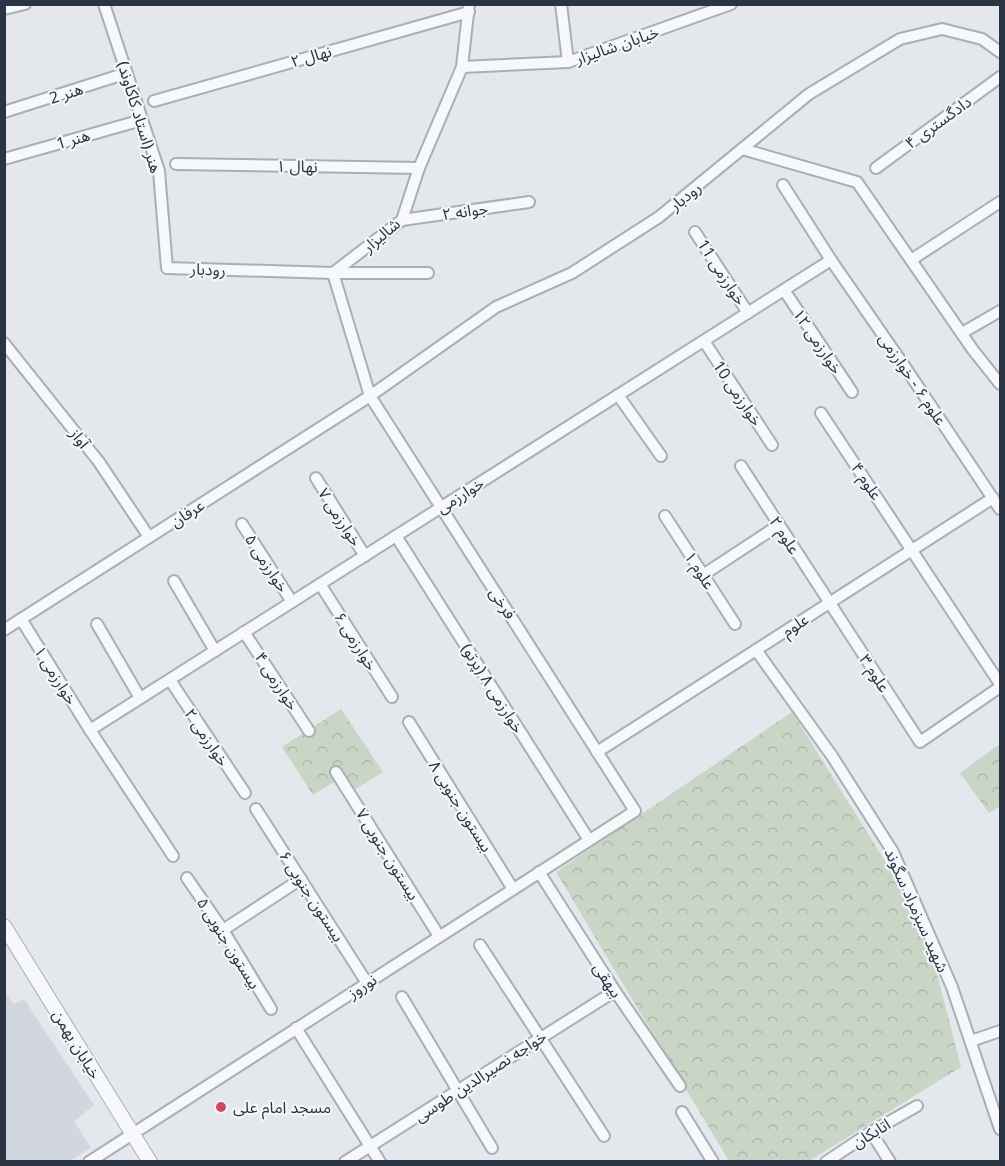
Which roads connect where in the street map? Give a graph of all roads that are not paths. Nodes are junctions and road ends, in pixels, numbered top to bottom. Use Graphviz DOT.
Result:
graph roads {
  1 [pos="25,4"];
  2 [pos="104,4"];
  3 [pos="561,4"];
  4 [pos="731,4"];
  5 [pos="469,8"];
  6 [pos="4,9"];
  7 [pos="699,10"];
  8 [pos="1000,52"];
  9 [pos="568,62"];
  10 [pos="462,67"];
  11 [pos="127,73"];
  12 [pos="1000,77"];
  13 [pos="154,101"];
  14 [pos="4,112"];
  15 [pos="142,120"];
  16 [pos="742,149"];
  17 [pos="4,159"];
  18 [pos="176,164"];
  19 [pos="419,168"];
  20 [pos="876,168"];
  21 [pos="783,185"];
  22 [pos="529,202"];
  23 [pos="1000,202"];
  24 [pos="402,220"];
  25 [pos="695,232"];
  26 [pos="831,260"];
  27 [pos="911,260"];
  28 [pos="167,268"];
  29 [pos="333,273"];
  30 [pos="428,273"];
  31 [pos="784,290"];
  32 [pos="1000,312"];
  33 [pos="748,313"];
  34 [pos="962,333"];
  35 [pos="704,341"];
  36 [pos="4,343"];
  37 [pos="1000,384"];
  38 [pos="852,392"];
  39 [pos="618,395"];
  40 [pos="370,396"];
  41 [pos="822,413"];
  42 [pos="772,445"];
  43 [pos="661,456"];
  44 [pos="741,466"];
  45 [pos="315,478"];
  46 [pos="993,498"];
  47 [pos="441,507"];
  48 [pos="1000,509"];
  49 [pos="665,516"];
  50 [pos="242,524"];
  51 [pos="778,525"];
  52 [pos="396,536"];
  53 [pos="149,537"];
  54 [pos="913,549"];
  55 [pos="365,555"];
  56 [pos="703,575"];
  57 [pos="174,581"];
  58 [pos="320,584"];
  59 [pos="292,602"];
  60 [pos="829,603"];
  61 [pos="21,619"];
  62 [pos="97,624"];
  63 [pos="735,624"];
  64 [pos="4,630"];
  65 [pos="244,632"];
  66 [pos="756,650"];
  67 [pos="215,651"];
  68 [pos="170,680"];
  69 [pos="1000,685"];
  70 [pos="392,697"];
  71 [pos="140,698"];
  72 [pos="409,722"];
  73 [pos="90,730"];
  74 [pos="309,731"];
  75 [pos="597,752"];
  76 [pos="336,772"];
  77 [pos="245,794"];
  78 [pos="256,809"];
  79 [pos="635,811"];
  80 [pos="589,840"];
  81 [pos="173,856"];
  82 [pos="539,872"];
  83 [pos="187,878"];
  84 [pos="301,879"];
  85 [pos="513,889"];
  86 [pos="4,926"];
  87 [pos="223,930"];
  88 [pos="439,936"];
  89 [pos="480,945"];
  90 [pos="367,983"];
  91 [pos="615,991"];
  92 [pos="402,997"];
  93 [pos="271,1009"];
  94 [pos="296,1028"];
  95 [pos="1000,1031"];
  96 [pos="540,1039"];
  97 [pos="971,1041"];
  98 [pos="680,1086"];
  99 [pos="458,1090"];
  100 [pos="917,1106"];
  101 [pos="682,1112"];
  102 [pos="1000,1129"];
  103 [pos="872,1132"];
  104 [pos="132,1134"];
  105 [pos="604,1136"];
  106 [pos="371,1146"];
  107 [pos="492,1148"];
  108 [pos="89,1161"];
  109 [pos="150,1161"];
  110 [pos="345,1161"];
  111 [pos="380,1161"];
  112 [pos="713,1161"];
  113 [pos="826,1161"];
  114 [pos="890,1161"];
  1 -- 6 [label="street"];
  2 -- 11 [label="street, هنر (استاد کاکاوند)"];
  3 -- 9 [label="street"];
  4 -- 7 [label="street, خیابان شالیزار"];
  5 -- 10 [label="street, شالیزار"];
  5 -- 13 [label="street, نهال ۲"];
  7 -- 9 [label="street, خیابان شالیزار"];
  8 -- 16 [label="street, رودبار"];
  9 -- 10 [label="street, خیابان شالیزار"];
  10 -- 19 [label="street, شالیزار"];
  11 -- 14 [label="street, هنر 2"];
  11 -- 15 [label="street, هنر (استاد کاکاوند)"];
  12 -- 20 [label="street, دادگستری ۴"];
  15 -- 17 [label="street, هنر 1"];
  15 -- 28 [label="street, هنر (استاد کاکاوند)"];
  16 -- 27 [label="street"];
  16 -- 40 [label="street, رودبار"];
  18 -- 19 [label="street, نهال ۱"];
  19 -- 24 [label="street, شالیزار"];
  21 -- 26 [label="street, علوم ۶ - خوارزمی"];
  22 -- 24 [label="street, جوانه ۲"];
  23 -- 27 [label="street"];
  24 -- 29 [label="street, شالیزار"];
  25 -- 33 [label="street, خوارزمی 11"];
  26 -- 31 [label="street, خوارزمی"];
  26 -- 46 [label="street, علوم ۶ - خوارزمی"];
  27 -- 34 [label="street"];
  28 -- 29 [label="street, رودبار"];
  29 -- 30 [label="street, رودبار"];
  29 -- 40 [label="street"];
  31 -- 33 [label="street, خوارزمی"];
  31 -- 38 [label="street, خوارزمی ۱۲"];
  32 -- 34 [label="street"];
  33 -- 35 [label="street, خوارزمی"];
  34 -- 37 [label="street"];
  35 -- 39 [label="street, خوارزمی"];
  35 -- 42 [label="street, خوارزمی 10"];
  36 -- 53 [label="street, آواز"];
  39 -- 43 [label="street"];
  39 -- 47 [label="street, خوارزمی"];
  40 -- 47 [label="street, فرخی"];
  40 -- 53 [label="street, عرفان"];
  41 -- 54 [label="street, علوم ۴"];
  44 -- 51 [label="street, علوم ۲"];
  45 -- 55 [label="street, خوارزمی ۷"];
  46 -- 48 [label="street, علوم ۶ - خوارزمی"];
  46 -- 54 [label="street, علوم"];
  47 -- 52 [label="street, خوارزمی"];
  47 -- 75 [label="street, فرخی"];
  49 -- 56 [label="street, علوم ۱"];
  50 -- 59 [label="street, خوارزمی ۵"];
  51 -- 56 [label="street"];
  51 -- 60 [label="street, علوم ۲"];
  52 -- 55 [label="street, خوارزمی"];
  52 -- 80 [label="street, خوارزمی ۸ (پرتو)"];
  53 -- 61 [label="street, عرفان"];
  54 -- 60 [label="street, علوم"];
  54 -- 69 [label="street, علوم ۴"];
  55 -- 58 [label="street, خوارزمی"];
  56 -- 63 [label="street, علوم ۱"];
  57 -- 67 [label="street"];
  58 -- 59 [label="street, خوارزمی"];
  58 -- 70 [label="street, خوارزمی ۶"];
  59 -- 65 [label="street, خوارزمی"];
  60 -- 66 [label="street, علوم"];
  60 -- 69 [label="street, علوم ۳"];
  61 -- 64 [label="street, عرفان"];
  61 -- 73 [label="street, خوارزمی ۱"];
  62 -- 71 [label="street"];
  65 -- 67 [label="street, خوارزمی"];
  65 -- 74 [label="street, خوارزمی ۴"];
  66 -- 75 [label="street, علوم"];
  66 -- 97 [label="street, شهید سبزمراد سگوند"];
  67 -- 68 [label="street, خوارزمی"];
  68 -- 71 [label="street, خوارزمی"];
  68 -- 77 [label="street, خوارزمی ۲"];
  71 -- 73 [label="street, خوارزمی"];
  72 -- 85 [label="street, بیستون جنوبی ۸"];
  73 -- 81 [label="street, خوارزمی ۱"];
  75 -- 79 [label="street, فرخی"];
  76 -- 88 [label="street, بیستون جنوبی ۷"];
  78 -- 84 [label="street, بیستون جنوبی ۶"];
  79 -- 80 [label="street, نوروز"];
  80 -- 82 [label="street, نوروز"];
  82 -- 85 [label="street, نوروز"];
  82 -- 91 [label="street, بیهقی"];
  83 -- 87 [label="street, بیستون جنوبی ۵"];
  84 -- 87 [label="street"];
  84 -- 90 [label="street, بیستون جنوبی ۶"];
  85 -- 88 [label="street, نوروز"];
  86 -- 104 [label="street, خیابان بهمن"];
  87 -- 93 [label="street, بیستون جنوبی ۵"];
  88 -- 90 [label="street, نوروز"];
  89 -- 96 [label="street"];
  90 -- 94 [label="street, نوروز"];
  91 -- 96 [label="street, خواجه نصیرالدین طوسی"];
  91 -- 98 [label="street, بیهقی"];
  92 -- 99 [label="street"];
  94 -- 104 [label="street, نوروز"];
  94 -- 106 [label="street"];
  95 -- 97 [label="street"];
  96 -- 99 [label="street, خواجه نصیرالدین طوسی"];
  96 -- 105 [label="street"];
  97 -- 102 [label="street, شهید سبزمراد سگوند"];
  99 -- 106 [label="street, خواجه نصیرالدین طوسی"];
  99 -- 107 [label="street"];
  100 -- 103 [label="street, اتابکان"];
  101 -- 112 [label="street"];
  103 -- 113 [label="street, اتابکان"];
  103 -- 114 [label="street"];
  104 -- 108 [label="street, نوروز"];
  104 -- 109 [label="street, خیابان بهمن"];
  106 -- 110 [label="street, خواجه نصیرالدین طوسی"];
  106 -- 111 [label="street"];
}
